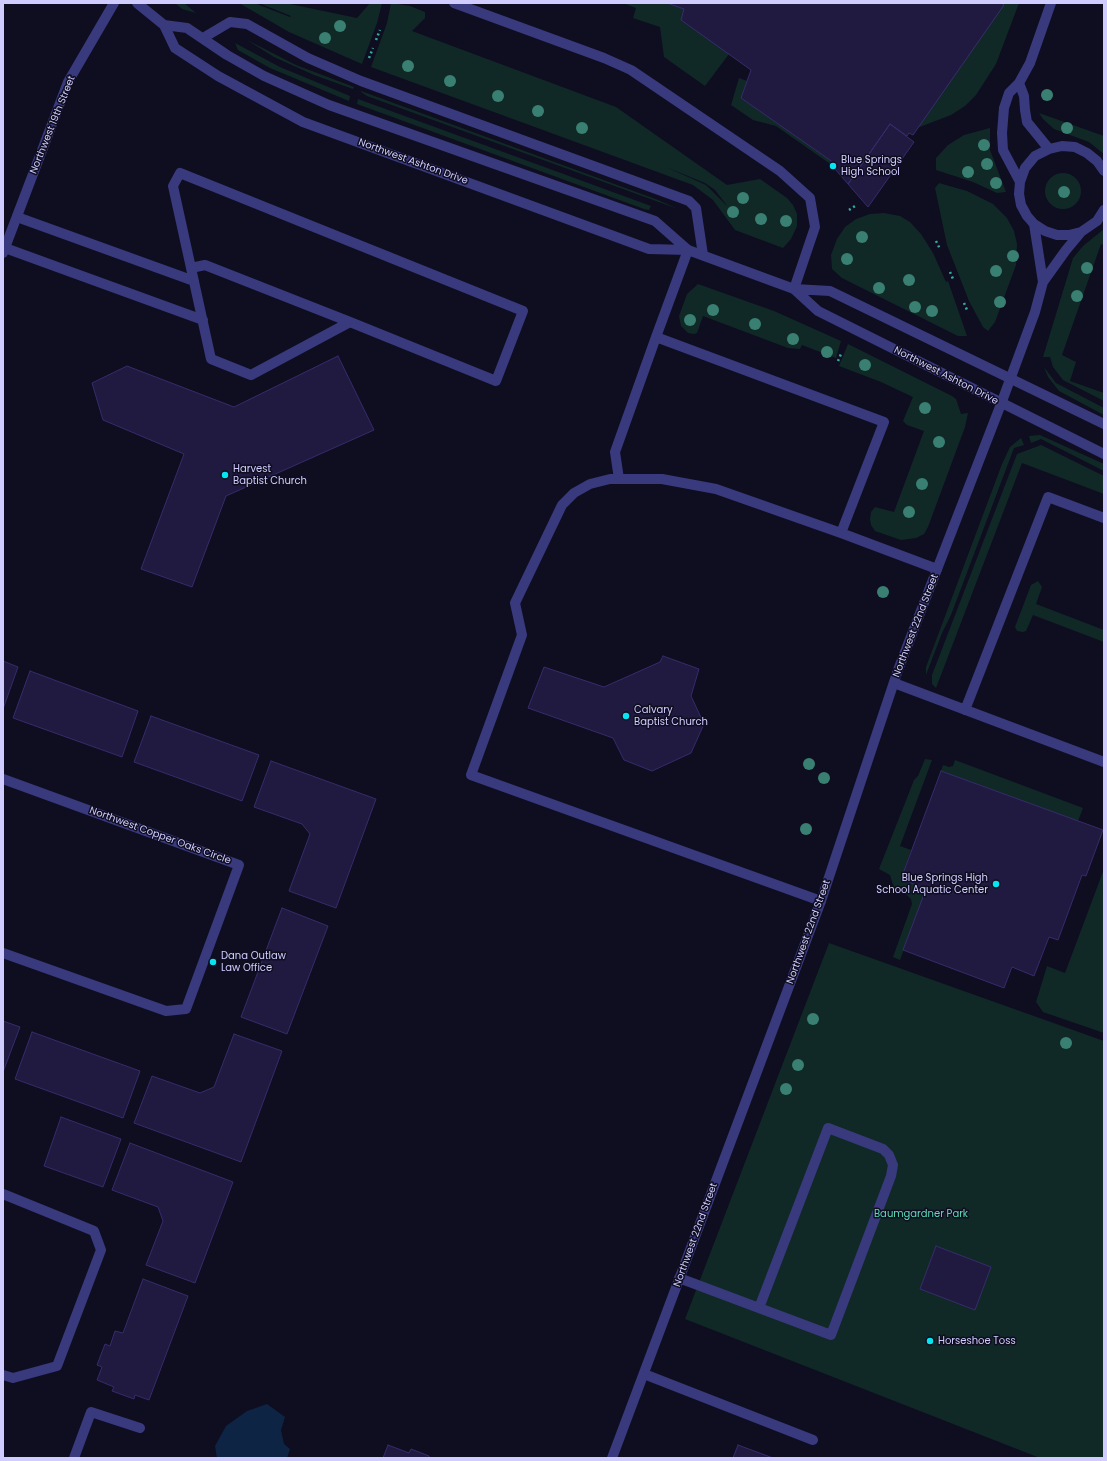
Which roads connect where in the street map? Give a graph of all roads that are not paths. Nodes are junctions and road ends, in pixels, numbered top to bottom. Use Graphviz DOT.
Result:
graph roads {
  1 [pos="114,3"];
  2 [pos="136,3"];
  3 [pos="454,3"];
  4 [pos="1051,3"];
  5 [pos="164,25"];
  6 [pos="203,38"];
  7 [pos="1019,83"];
  8 [pos="1049,149"];
  9 [pos="1104,171"];
  10 [pos="1020,182"];
  11 [pos="1104,212"];
  12 [pos="17,217"];
  13 [pos="1034,224"];
  14 [pos="1082,232"];
  15 [pos="688,250"];
  16 [pos="4,251"];
  17 [pos="702,255"];
  18 [pos="191,268"];
  19 [pos="194,280"];
  20 [pos="1043,282"];
  21 [pos="794,289"];
  22 [pos="203,320"];
  23 [pos="350,322"];
  24 [pos="656,337"];
  25 [pos="1010,378"];
  26 [pos="1001,404"];
  27 [pos="1104,424"];
  28 [pos="1104,454"];
  29 [pos="619,479"];
  30 [pos="1104,518"];
  31 [pos="841,533"];
  32 [pos="937,569"];
  33 [pos="894,683"];
  34 [pos="965,710"];
  35 [pos="1104,762"];
  36 [pos="3,779"];
  37 [pos="821,901"];
  38 [pos="3,953"];
  39 [pos="3,1194"];
  40 [pos="679,1278"];
  41 [pos="759,1308"];
  42 [pos="644,1374"];
  43 [pos="3,1375"];
  44 [pos="140,1428"];
  45 [pos="813,1440"];
  46 [pos="74,1458"];
  47 [pos="612,1458"];
  1 -- 12 [label="street, Northwest 19th Street"];
  2 -- 5 [label="street, Northwest Ashton Drive"];
  3 -- 21 [label="street"];
  4 -- 7 [label="street"];
  5 -- 6 [label="street, Northwest Ashton Drive"];
  5 -- 15 [label="street, Northwest Ashton Drive"];
  6 -- 15 [label="street, Northwest Ashton Drive"];
  6 -- 17 [label="street"];
  7 -- 8 [label="street"];
  7 -- 10 [label="street"];
  8 -- 9 [label="street"];
  8 -- 10 [label="street"];
  10 -- 13 [label="street"];
  11 -- 14 [label="street"];
  12 -- 16 [label="street, Northwest 19th Street"];
  12 -- 19 [label="street"];
  13 -- 14 [label="street"];
  13 -- 20 [label="street"];
  14 -- 20 [label="street"];
  15 -- 17 [label="street, Northwest Ashton Drive"];
  15 -- 24 [label="street"];
  16 -- 22 [label="street"];
  17 -- 21 [label="street, Northwest Ashton Drive"];
  18 -- 19 [label="street"];
  18 -- 23 [label="street"];
  18 -- 23 [label="street"];
  19 -- 22 [label="street"];
  20 -- 25 [label="street, Northwest 22nd Street"];
  21 -- 25 [label="street, Northwest Ashton Drive"];
  21 -- 26 [label="street, Northwest Ashton Drive"];
  22 -- 23 [label="street"];
  24 -- 29 [label="street"];
  24 -- 31 [label="street"];
  25 -- 26 [label="street, Northwest 22nd Street"];
  25 -- 27 [label="street, Northwest Ashton Drive"];
  26 -- 28 [label="street, Northwest Ashton Drive"];
  26 -- 32 [label="street, Northwest 22nd Street"];
  29 -- 31 [label="street"];
  29 -- 37 [label="street"];
  30 -- 34 [label="street"];
  31 -- 32 [label="street"];
  32 -- 33 [label="street, Northwest 22nd Street"];
  33 -- 34 [label="street"];
  33 -- 37 [label="street, Northwest 22nd Street"];
  34 -- 35 [label="street"];
  36 -- 38 [label="street, Northwest Copper Oaks Circle"];
  37 -- 40 [label="street, Northwest 22nd Street"];
  39 -- 43 [label="street"];
  40 -- 41 [label="street"];
  40 -- 42 [label="street, Northwest 22nd Street"];
  41 -- 41 [label="street"];
  42 -- 45 [label="street"];
  42 -- 47 [label="street, Northwest 22nd Street"];
  44 -- 46 [label="street"];
}
